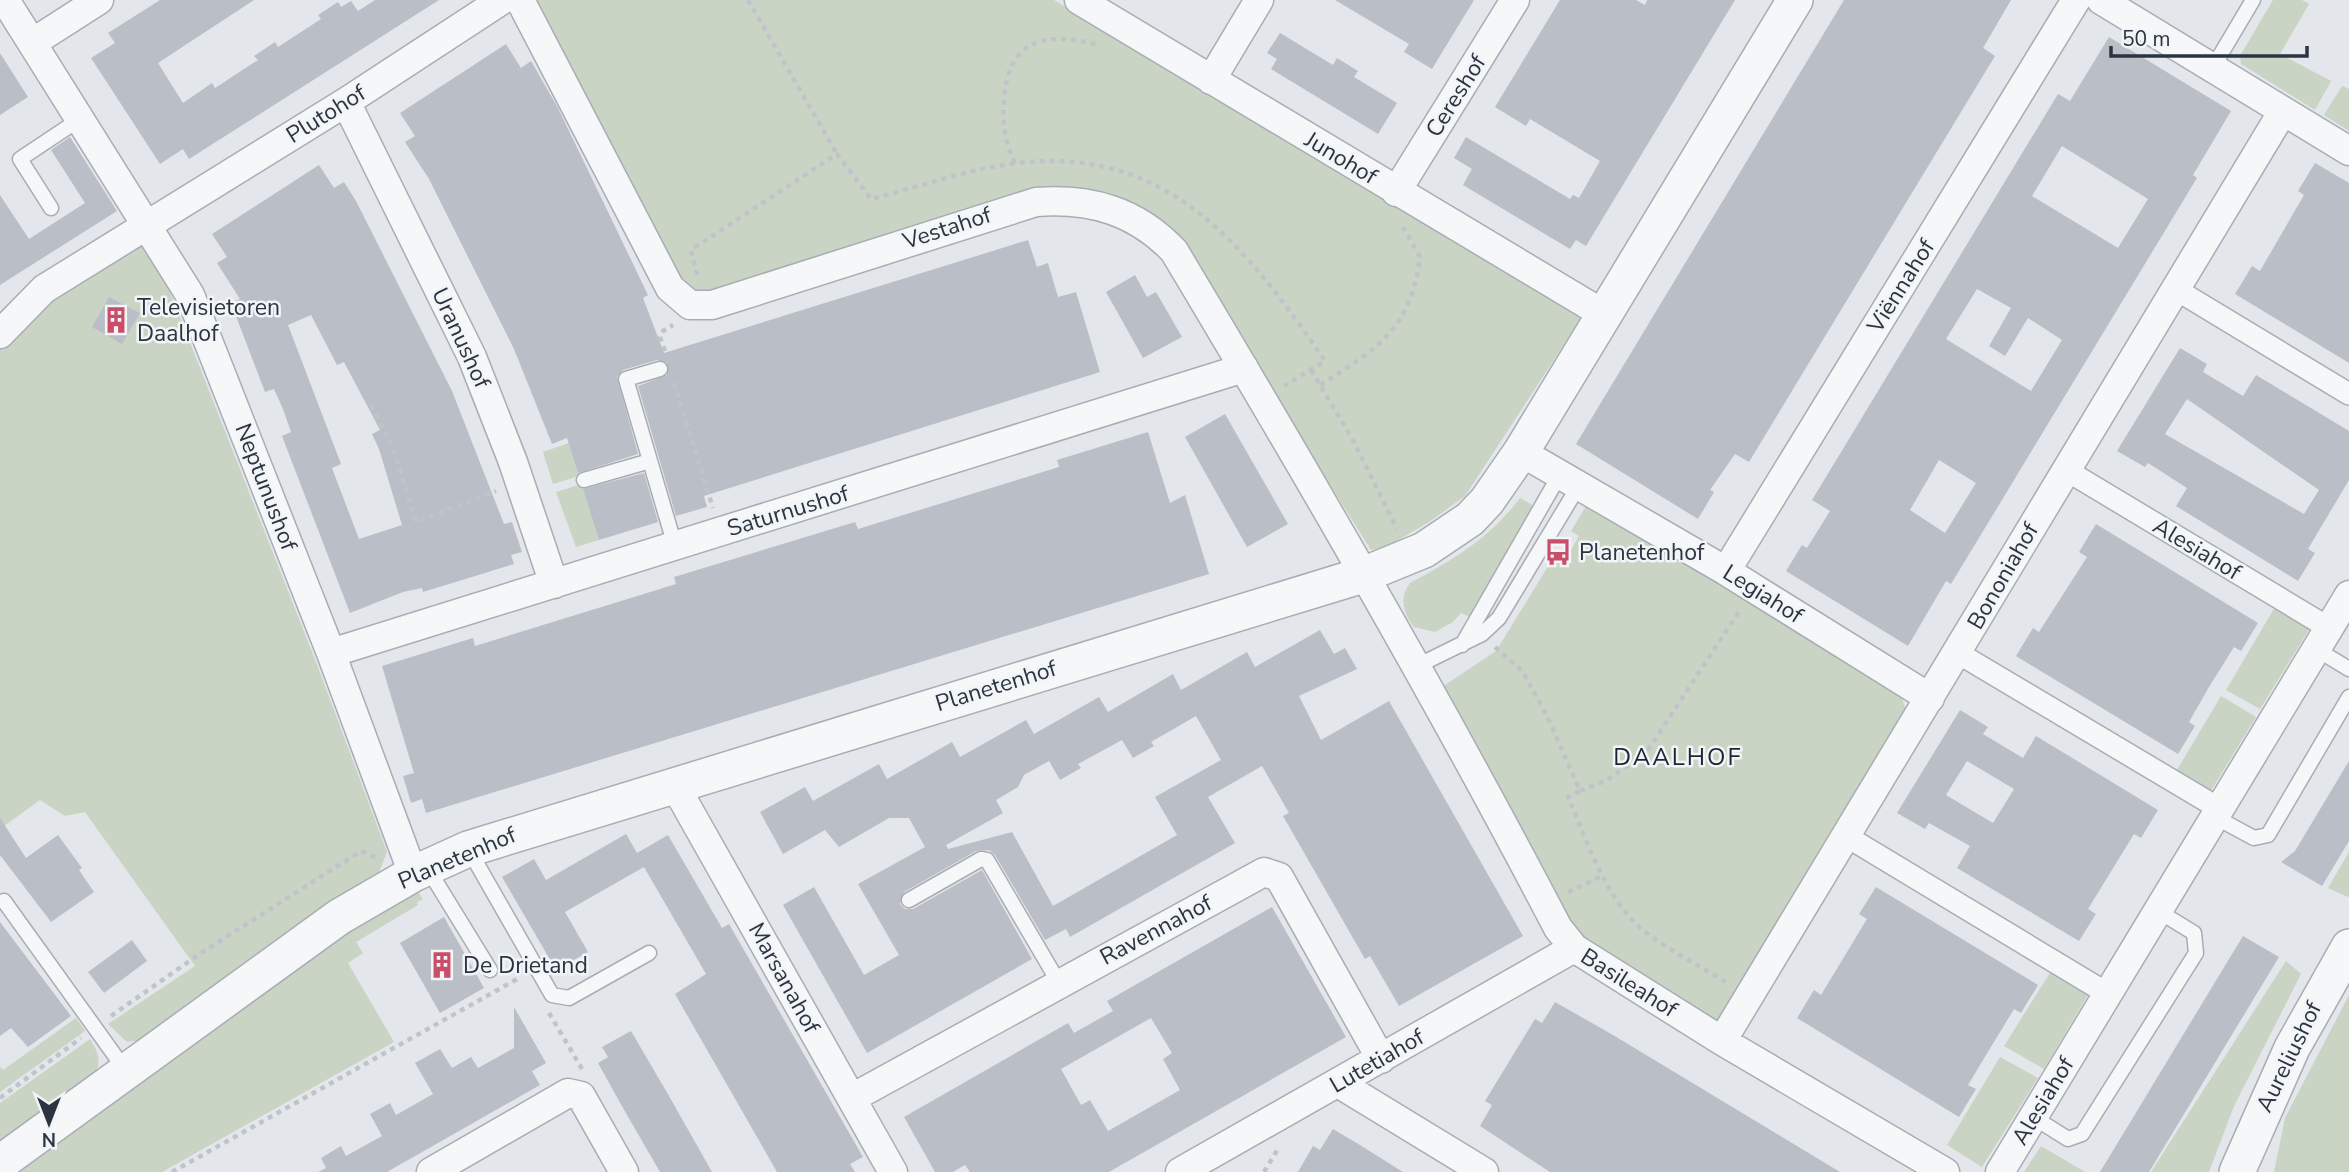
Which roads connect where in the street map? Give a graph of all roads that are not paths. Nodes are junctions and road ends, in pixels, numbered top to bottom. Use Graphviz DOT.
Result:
graph roads {
  1 [pos="5,0"];
  2 [pos="100,0"];
  3 [pos="502,0"];
  4 [pos="520,0"];
  5 [pos="1079,0"];
  6 [pos="1259,0"];
  7 [pos="1515,0"];
  8 [pos="1795,0"];
  9 [pos="2077,0"];
  10 [pos="2101,0"];
  11 [pos="2253,0"];
  12 [pos="32,43"];
  13 [pos="2212,69"];
  14 [pos="1211,79"];
  15 [pos="346,102"];
  16 [pos="2283,111"];
  17 [pos="80,119"];
  18 [pos="2349,151"];
  19 [pos="1396,192"];
  20 [pos="51,208"];
  21 [pos="147,223"];
  22 [pos="2176,290"];
  23 [pos="1605,315"];
  24 [pos="0,334"];
  25 [pos="1244,368"];
  26 [pos="667,370"];
  27 [pos="2349,394"];
  28 [pos="1521,452"];
  29 [pos="650,461"];
  30 [pos="2066,470"];
  31 [pos="584,480"];
  32 [pos="1569,481"];
  33 [pos="675,547"];
  34 [pos="1726,571"];
  35 [pos="1363,575"];
  36 [pos="554,584"];
  37 [pos="2349,595"];
  38 [pos="2323,639"];
  39 [pos="1462,645"];
  40 [pos="331,653"];
  41 [pos="1958,653"];
  42 [pos="1415,667"];
  43 [pos="2349,669"];
  44 [pos="2349,696"];
  45 [pos="1930,698"];
  46 [pos="674,784"];
  47 [pos="2217,813"];
  48 [pos="1846,836"];
  49 [pos="468,849"];
  50 [pos="420,871"];
  51 [pos="908,900"];
  52 [pos="4,901"];
  53 [pos="2158,911"];
  54 [pos="2349,947"];
  55 [pos="1574,948"];
  56 [pos="649,953"];
  57 [pos="490,970"];
  58 [pos="1059,983"];
  59 [pos="2108,994"];
  60 [pos="1722,1041"];
  61 [pos="1381,1059"];
  62 [pos="126,1070"];
  63 [pos="1338,1083"];
  64 [pos="852,1098"];
  65 [pos="2033,1117"];
  66 [pos="0,1163"];
  67 [pos="431,1172"];
  68 [pos="624,1172"];
  69 [pos="893,1172"];
  70 [pos="1180,1172"];
  71 [pos="1483,1172"];
  72 [pos="1945,1172"];
  73 [pos="2000,1172"];
  74 [pos="2237,1172"];
  1 -- 12 [label="street, Neptunushof"];
  2 -- 12 [label="street"];
  3 -- 15 [label="street, Plutohof"];
  4 -- 25 [label="street, Vestahof"];
  5 -- 14 [label="street, Junohof"];
  6 -- 14 [label="street"];
  7 -- 19 [label="street, Cereshof"];
  8 -- 23 [label="street, Planetenhof"];
  9 -- 34 [label="street, Viënnahof"];
  10 -- 13 [label="street"];
  11 -- 13 [label="lane"];
  12 -- 17 [label="street, Neptunushof"];
  13 -- 16 [label="street"];
  14 -- 19 [label="street, Junohof"];
  15 -- 21 [label="street, Plutohof"];
  15 -- 36 [label="street, Uranushof"];
  16 -- 18 [label="street"];
  16 -- 22 [label="street, Bononiahof"];
  17 -- 20 [label="lane"];
  17 -- 21 [label="street, Neptunushof"];
  19 -- 23 [label="street, Junohof"];
  21 -- 24 [label="street, Plutohof"];
  21 -- 40 [label="street, Neptunushof"];
  22 -- 27 [label="street"];
  22 -- 30 [label="street, Bononiahof"];
  23 -- 28 [label="street, Planetenhof"];
  25 -- 33 [label="street, Saturnushof"];
  25 -- 35 [label="street, Vestahof"];
  26 -- 29 [label="lane"];
  28 -- 32 [label="street, Legiahof"];
  28 -- 35 [label="street, Planetenhof"];
  29 -- 31 [label="lane"];
  29 -- 33 [label="lane"];
  30 -- 38 [label="street, Alesiahof"];
  30 -- 41 [label="street, Bononiahof"];
  32 -- 34 [label="street, Legiahof"];
  32 -- 39 [label="lane"];
  32 -- 39 [label="lane"];
  33 -- 36 [label="street, Saturnushof"];
  34 -- 45 [label="street, Legiahof"];
  35 -- 42 [label="street, Basileahof"];
  35 -- 46 [label="street, Planetenhof"];
  36 -- 40 [label="street, Saturnushof"];
  37 -- 38 [label="street, Alesiahof"];
  38 -- 43 [label="lane"];
  38 -- 47 [label="street, Alesiahof"];
  39 -- 42 [label="lane"];
  40 -- 50 [label="street, Neptunushof"];
  41 -- 45 [label="street, Bononiahof"];
  41 -- 47 [label="street"];
  42 -- 55 [label="street, Basileahof"];
  44 -- 47 [label="lane"];
  45 -- 48 [label="street, Bononiahof"];
  46 -- 49 [label="street, Planetenhof"];
  46 -- 64 [label="street, Marsanahof"];
  47 -- 53 [label="street, Alesiahof"];
  48 -- 59 [label="street"];
  48 -- 60 [label="street, Bononiahof"];
  49 -- 50 [label="street, Planetenhof"];
  49 -- 56 [label="lane"];
  50 -- 57 [label="lane"];
  50 -- 62 [label="street, Planetenhof"];
  51 -- 58 [label="lane"];
  52 -- 62 [label="lane"];
  53 -- 59 [label="street, Alesiahof"];
  53 -- 65 [label="lane"];
  54 -- 74 [label="street, Aureliushof"];
  55 -- 60 [label="street, Basileahof"];
  55 -- 61 [label="street, Lutetiahof"];
  58 -- 61 [label="street, Ravennahof"];
  58 -- 64 [label="street, Ravennahof"];
  59 -- 65 [label="street, Alesiahof"];
  60 -- 72 [label="street, Basileahof"];
  61 -- 63 [label="street, Lutetiahof"];
  62 -- 66 [label="street, Planetenhof"];
  63 -- 70 [label="street, Lutetiahof"];
  63 -- 71 [label="street"];
  64 -- 69 [label="street, Marsanahof"];
  65 -- 73 [label="street, Alesiahof"];
  67 -- 68 [label="street"];
}
